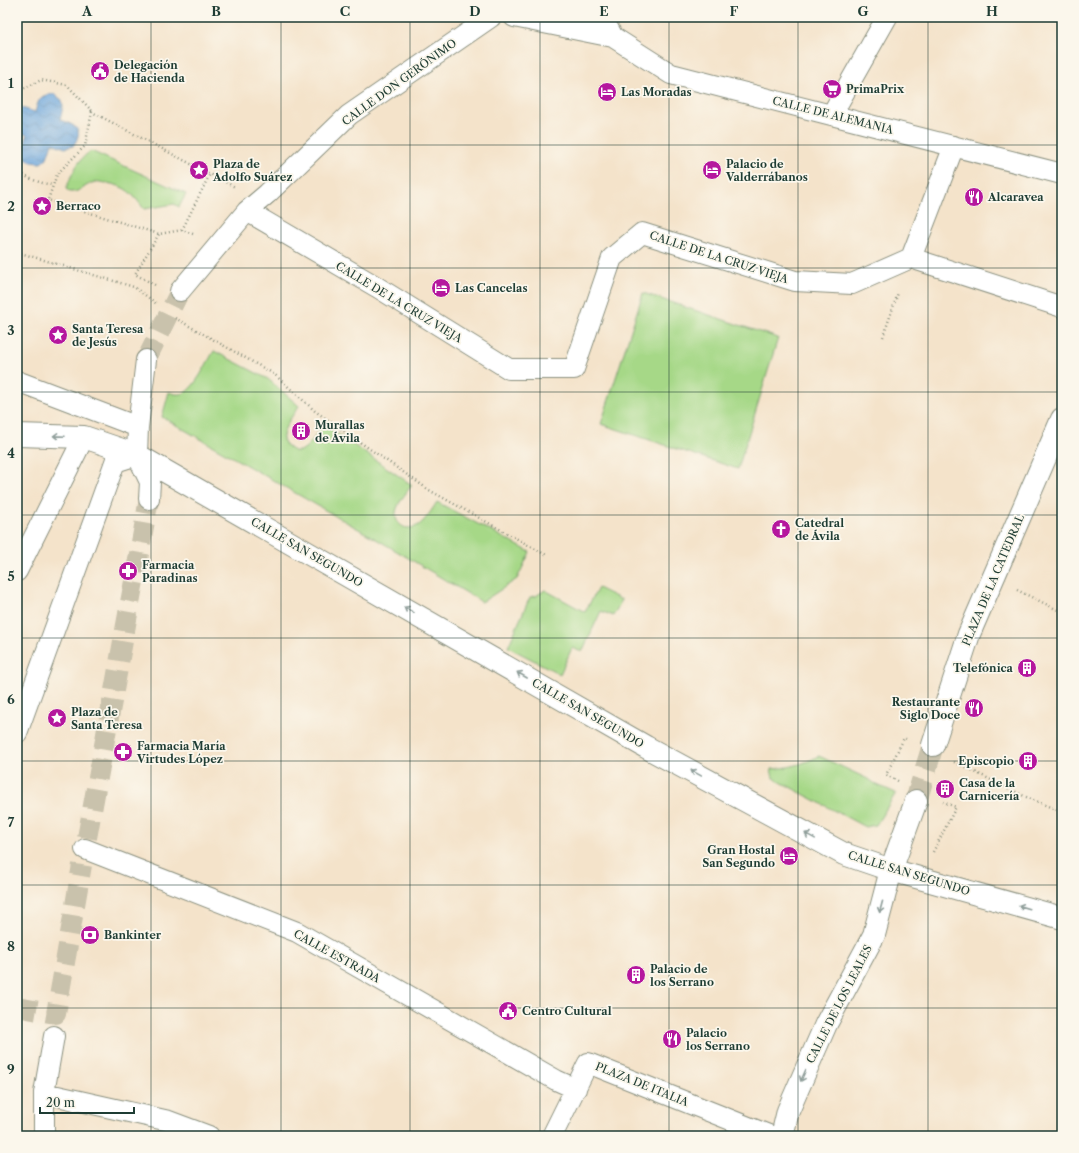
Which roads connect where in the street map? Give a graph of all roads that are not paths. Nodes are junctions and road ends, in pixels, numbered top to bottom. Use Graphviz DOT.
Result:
graph roads {
  1 [pos="491,17"];
  2 [pos="514,17"];
  3 [pos="602,17"];
  4 [pos="887,17"];
  5 [pos="613,37"];
  6 [pos="832,114"];
  7 [pos="954,146"];
  8 [pos="1062,174"];
  9 [pos="254,206"];
  10 [pos="911,258"];
  11 [pos="180,291"];
  12 [pos="1062,307"];
  13 [pos="146,360"];
  14 [pos="17,381"];
  15 [pos="1062,419"];
  16 [pos="138,427"];
  17 [pos="17,435"];
  18 [pos="84,437"];
  19 [pos="138,455"];
  20 [pos="149,499"];
  21 [pos="17,570"];
  22 [pos="17,733"];
  23 [pos="933,745"];
  24 [pos="916,801"];
  25 [pos="84,851"];
  26 [pos="891,870"];
  27 [pos="1062,918"];
  28 [pos="54,1036"];
  29 [pos="576,1088"];
  30 [pos="44,1093"];
  31 [pos="44,1136"];
  32 [pos="209,1136"];
  33 [pos="552,1136"];
  34 [pos="771,1136"];
  35 [pos="782,1136"];
  1 -- 9 [label="street, CALLE DON GERÓNIMO"];
  2 -- 5 [label="street"];
  3 -- 5 [label="street"];
  4 -- 6 [label="street"];
  5 -- 6 [label="street, CALLE DE ALEMANIA"];
  6 -- 7 [label="street, CALLE DE ALEMANIA"];
  7 -- 8 [label="street, CALLE DE ALEMANIA"];
  7 -- 10 [label="street"];
  9 -- 10 [label="street, CALLE DE LA CRUZ VIEJA"];
  9 -- 11 [label="street, CALLE DON GERÓNIMO"];
  10 -- 12 [label="street"];
  13 -- 16 [label="street"];
  14 -- 16 [label="street"];
  15 -- 23 [label="street, PLAZA DE LA CATEDRAL"];
  16 -- 19 [label="street"];
  18 -- 17 [label="street, CALLE SAN SEGUNDO, one-way"];
  18 -- 19 [label="street, CALLE SAN SEGUNDO"];
  18 -- 21 [label="street"];
  19 -- 20 [label="street"];
  19 -- 22 [label="street"];
  26 -- 19 [label="street, CALLE SAN SEGUNDO, one-way"];
  24 -- 26 [label="street, CALLE DE LOS LEALES"];
  25 -- 29 [label="street, CALLE ESTRADA"];
  27 -- 26 [label="street, CALLE SAN SEGUNDO, one-way"];
  26 -- 35 [label="street, CALLE DE LOS LEALES, one-way"];
  28 -- 30 [label="street"];
  29 -- 33 [label="street, PLAZA DE ITALIA"];
  29 -- 34 [label="street, PLAZA DE ITALIA"];
  30 -- 31 [label="street"];
  30 -- 32 [label="street"];
}
